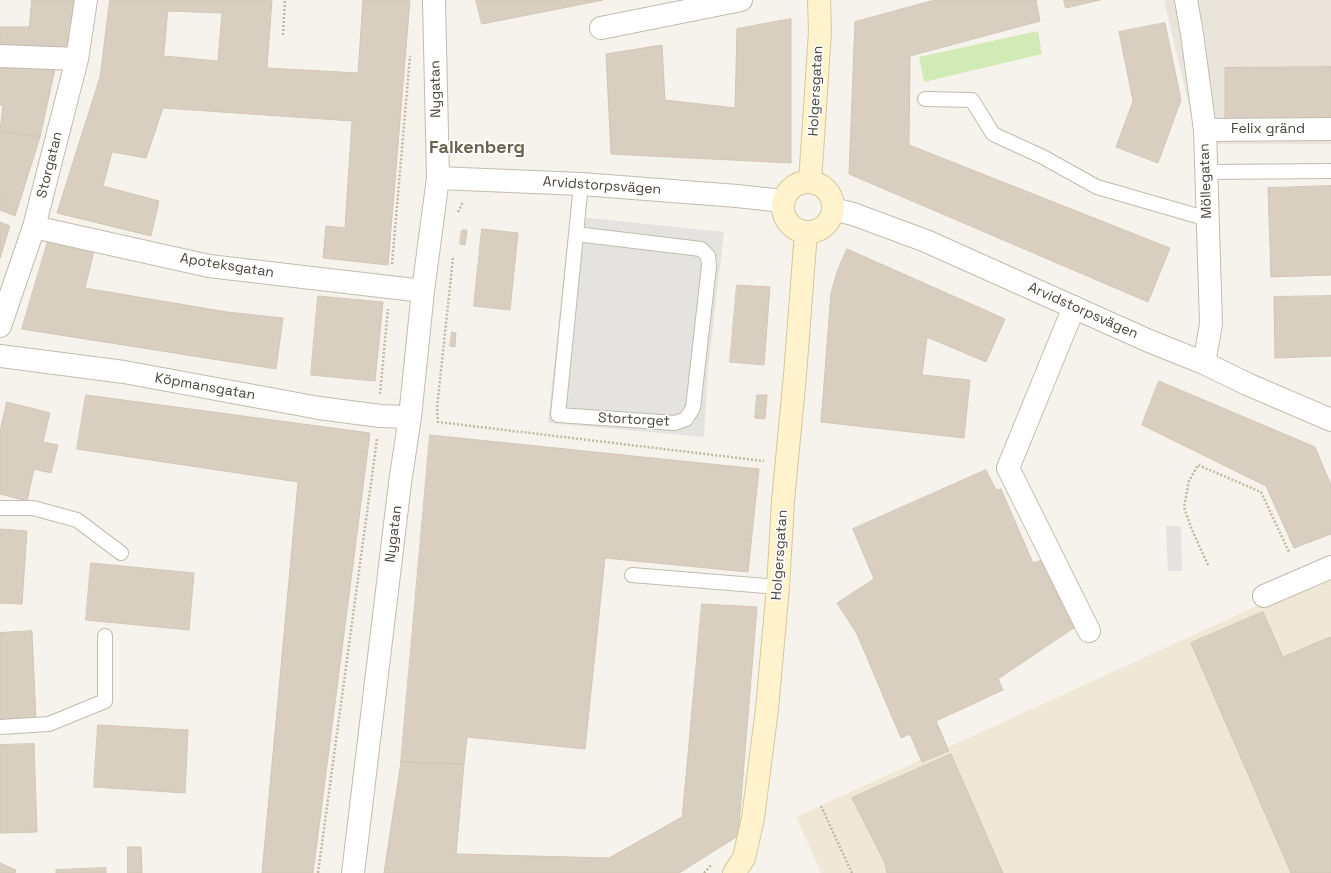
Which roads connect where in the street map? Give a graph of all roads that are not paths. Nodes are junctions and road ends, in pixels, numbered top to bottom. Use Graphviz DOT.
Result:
graph roads {
  1 [pos="86,0"];
  2 [pos="434,0"];
  3 [pos="741,0"];
  4 [pos="819,0"];
  5 [pos="1186,0"];
  6 [pos="601,28"];
  7 [pos="0,56"];
  8 [pos="77,59"];
  9 [pos="925,99"];
  10 [pos="1331,129"];
  11 [pos="1205,130"];
  12 [pos="1331,171"];
  13 [pos="1206,172"];
  14 [pos="810,182"];
  15 [pos="581,184"];
  16 [pos="436,186"];
  17 [pos="783,201"];
  18 [pos="833,209"];
  19 [pos="1208,220"];
  20 [pos="34,227"];
  21 [pos="806,232"];
  22 [pos="576,234"];
  23 [pos="423,291"];
  24 [pos="1074,307"];
  25 [pos="0,326"];
  26 [pos="0,356"];
  27 [pos="1204,363"];
  28 [pos="410,417"];
  29 [pos="1331,420"];
  30 [pos="0,508"];
  31 [pos="121,553"];
  32 [pos="1331,567"];
  33 [pos="632,575"];
  34 [pos="778,587"];
  35 [pos="1264,596"];
  36 [pos="1090,631"];
  37 [pos="105,636"];
  38 [pos="0,727"];
  39 [pos="352,873"];
  40 [pos="734,873"];
  1 -- 8 [label="street, Storgatan"];
  2 -- 16 [label="street, Nygatan"];
  3 -- 6 [label="street"];
  4 -- 14 [label="main road, Holgersgatan"];
  5 -- 11 [label="street, Möllegatan"];
  7 -- 8 [label="street"];
  8 -- 20 [label="street, Storgatan"];
  9 -- 19 [label="lane"];
  10 -- 11 [label="street, Felix gränd"];
  11 -- 13 [label="street, Möllegatan"];
  12 -- 13 [label="lane"];
  13 -- 19 [label="street, Möllegatan"];
  14 -- 17 [label="main road"];
  14 -- 18 [label="main road"];
  15 -- 16 [label="street, Arvidstorpsvägen"];
  15 -- 17 [label="street, Arvidstorpsvägen"];
  15 -- 22 [label="lane, Stortorget"];
  16 -- 23 [label="street, Nygatan"];
  17 -- 21 [label="main road"];
  18 -- 21 [label="main road"];
  18 -- 24 [label="street, Arvidstorpsvägen"];
  19 -- 27 [label="street, Möllegatan"];
  20 -- 23 [label="street, Apoteksgatan"];
  20 -- 25 [label="street, Storgatan"];
  21 -- 34 [label="main road, Holgersgatan"];
  22 -- 22 [label="lane, Stortorget"];
  23 -- 28 [label="street, Nygatan"];
  24 -- 27 [label="street, Arvidstorpsvägen"];
  24 -- 36 [label="street"];
  26 -- 28 [label="street, Köpmansgatan"];
  27 -- 29 [label="street, Arvidstorpsvägen"];
  28 -- 39 [label="street, Nygatan"];
  30 -- 31 [label="lane"];
  32 -- 35 [label="street"];
  33 -- 34 [label="lane"];
  34 -- 40 [label="main road, Holgersgatan"];
  37 -- 38 [label="lane"];
}
